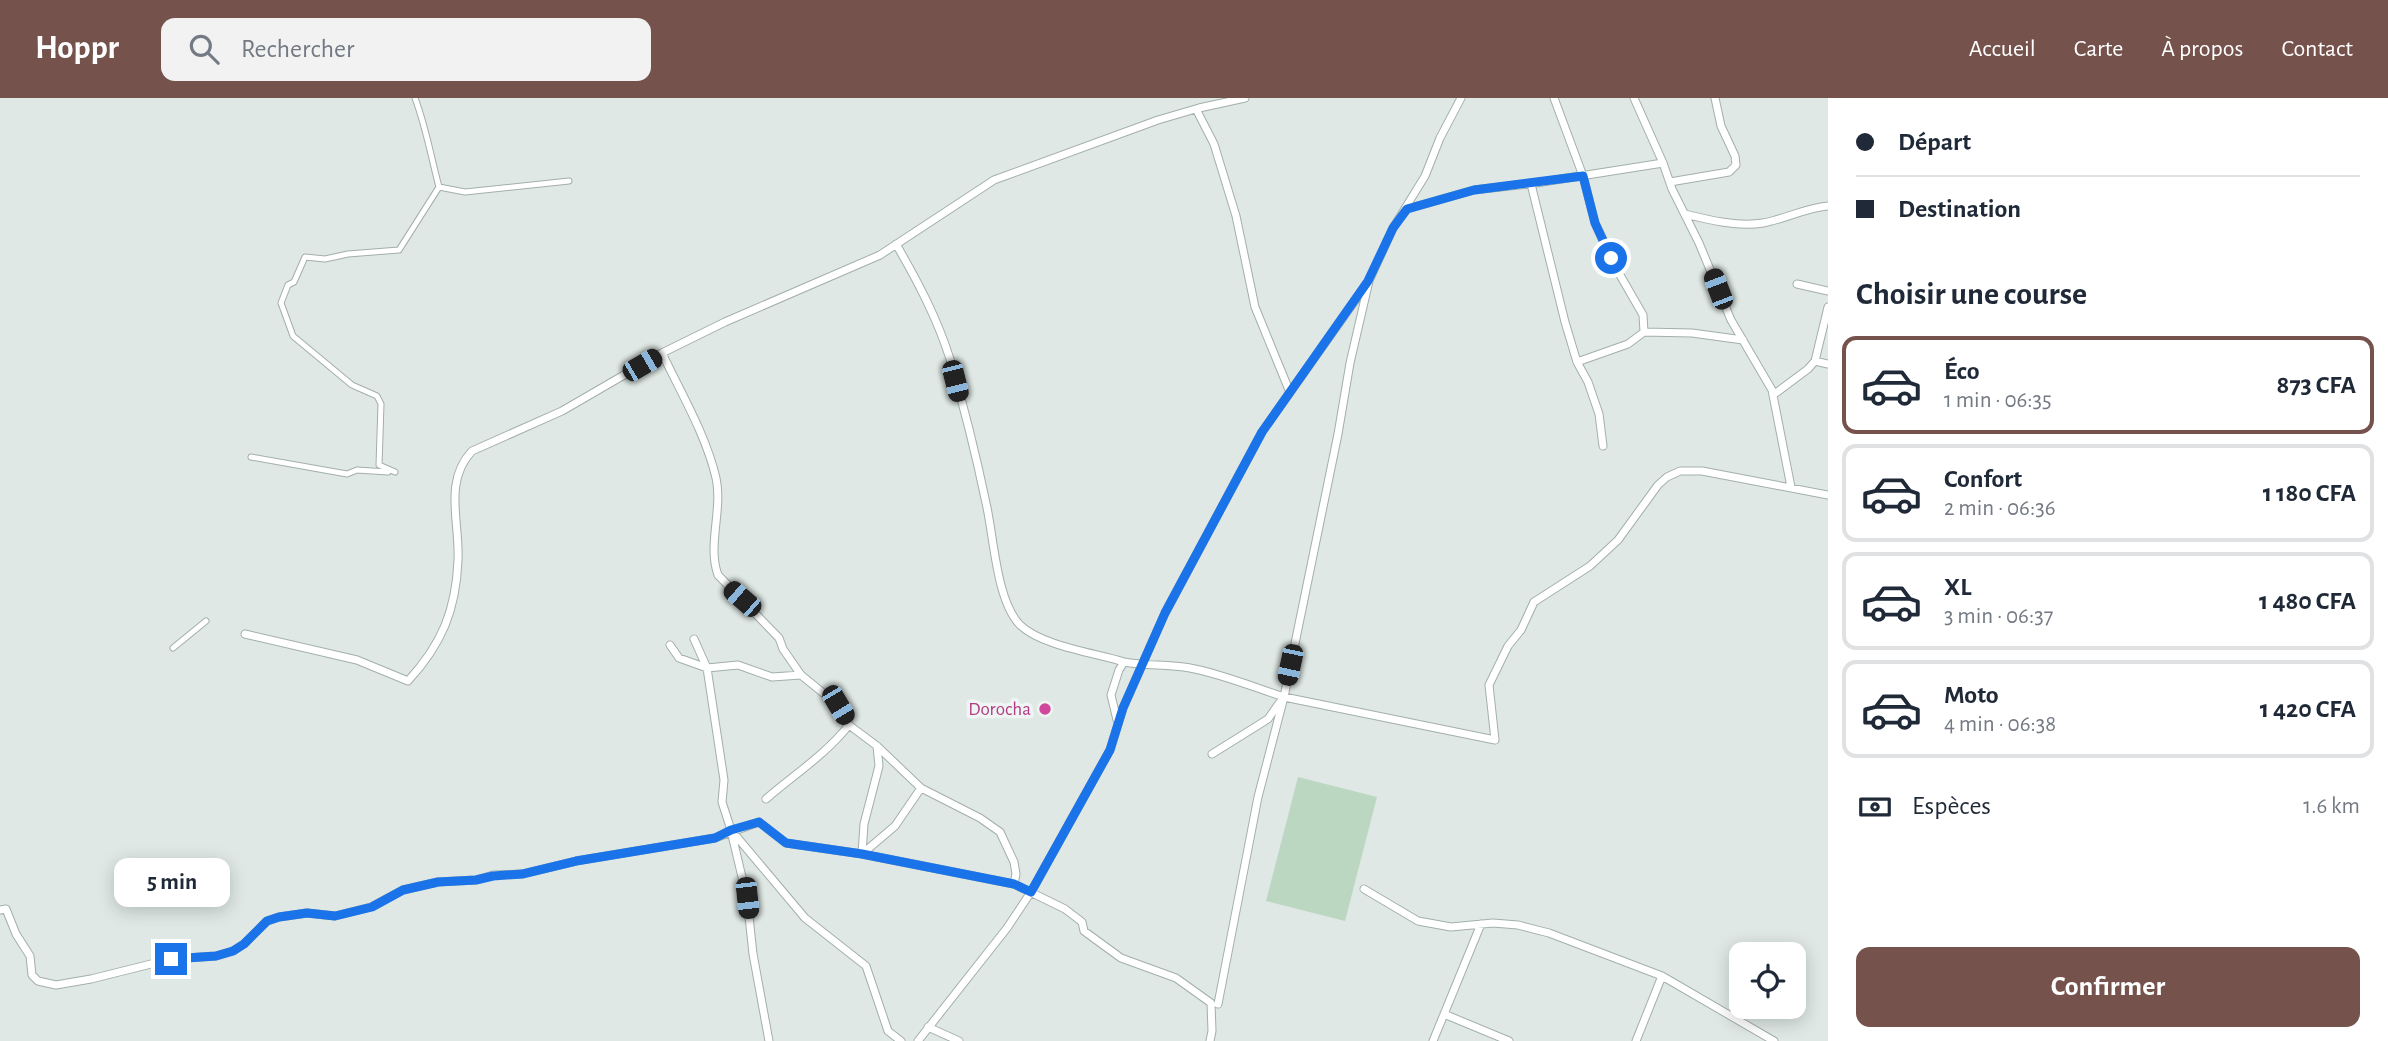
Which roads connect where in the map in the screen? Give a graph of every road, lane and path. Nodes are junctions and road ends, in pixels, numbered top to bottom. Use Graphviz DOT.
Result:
graph roads {
  1 [pos="415,98"];
  2 [pos="1245,98"];
  3 [pos="1461,98"];
  4 [pos="1555,98"];
  5 [pos="1634,98"];
  6 [pos="1715,98"];
  7 [pos="1196,109"];
  8 [pos="1663,163"];
  9 [pos="1583,176"];
  10 [pos="569,181"];
  11 [pos="1670,181"];
  12 [pos="1531,184"];
  13 [pos="439,187"];
  14 [pos="1828,206"];
  15 [pos="1407,209"];
  16 [pos="1685,214"];
  17 [pos="896,244"];
  18 [pos="1368,281"];
  19 [pos="1797,284"];
  20 [pos="1828,291"];
  21 [pos="1828,307"];
  22 [pos="1644,332"];
  23 [pos="1743,340"];
  24 [pos="662,354"];
  25 [pos="1815,361"];
  26 [pos="1577,362"];
  27 [pos="1828,364"];
  28 [pos="1289,390"];
  29 [pos="1773,395"];
  30 [pos="1603,446"];
  31 [pos="251,457"];
  32 [pos="1791,487"];
  33 [pos="1828,495"];
  34 [pos="206,621"];
  35 [pos="245,634"];
  36 [pos="694,639"];
  37 [pos="670,645"];
  38 [pos="173,648"];
  39 [pos="1124,662"];
  40 [pos="1141,666"];
  41 [pos="706,668"];
  42 [pos="801,675"];
  43 [pos="1284,697"];
  44 [pos="1118,722"];
  45 [pos="849,725"];
  46 [pos="877,746"];
  47 [pos="1212,754"];
  48 [pos="922,788"];
  49 [pos="766,799"];
  50 [pos="731,830"];
  51 [pos="862,854"];
  52 [pos="1014,884"];
  53 [pos="1364,889"];
  54 [pos="1031,892"];
  55 [pos="0,909"];
  56 [pos="1481,924"];
  57 [pos="1662,976"];
  58 [pos="1218,1004"];
  59 [pos="1444,1014"];
  60 [pos="928,1027"];
  61 [pos="769,1041"];
  62 [pos="901,1041"];
  63 [pos="918,1041"];
  64 [pos="959,1041"];
  65 [pos="1210,1041"];
  66 [pos="1433,1041"];
  67 [pos="1509,1041"];
  68 [pos="1636,1041"];
  69 [pos="1774,1041"];
  1 -- 13 [label="street"];
  2 -- 7 [label="street"];
  3 -- 15 [label="street"];
  4 -- 9 [label="street"];
  5 -- 8 [label="street"];
  6 -- 11 [label="street"];
  7 -- 17 [label="street"];
  7 -- 28 [label="street"];
  8 -- 9 [label="street"];
  8 -- 11 [label="street"];
  9 -- 12 [label="street"];
  9 -- 22 [label="street"];
  10 -- 13 [label="street"];
  11 -- 16 [label="street"];
  12 -- 15 [label="street"];
  12 -- 26 [label="street"];
  13 -- 31 [label="street"];
  14 -- 16 [label="street"];
  15 -- 18 [label="street"];
  16 -- 23 [label="street"];
  17 -- 24 [label="street"];
  17 -- 39 [label="street"];
  18 -- 28 [label="street"];
  18 -- 43 [label="street"];
  19 -- 20 [label="street"];
  21 -- 25 [label="street"];
  22 -- 23 [label="street"];
  22 -- 26 [label="street"];
  23 -- 29 [label="street"];
  24 -- 35 [label="street"];
  24 -- 42 [label="street"];
  25 -- 27 [label="street"];
  25 -- 29 [label="street"];
  26 -- 30 [label="street"];
  28 -- 40 [label="street"];
  29 -- 32 [label="street"];
  32 -- 33 [label="street"];
  32 -- 43 [label="street"];
  34 -- 38 [label="street"];
  36 -- 41 [label="street"];
  37 -- 41 [label="street"];
  39 -- 40 [label="street"];
  39 -- 44 [label="street"];
  40 -- 43 [label="street"];
  40 -- 44 [label="street"];
  41 -- 42 [label="street"];
  41 -- 50 [label="street"];
  42 -- 45 [label="street"];
  43 -- 47 [label="street"];
  43 -- 58 [label="street"];
  44 -- 54 [label="street"];
  45 -- 46 [label="street"];
  45 -- 49 [label="street"];
  46 -- 48 [label="street"];
  46 -- 51 [label="street"];
  48 -- 51 [label="street"];
  48 -- 52 [label="street"];
  50 -- 51 [label="street"];
  50 -- 55 [label="street"];
  50 -- 61 [label="street"];
  50 -- 62 [label="street"];
  51 -- 52 [label="street"];
  52 -- 54 [label="street"];
  53 -- 56 [label="street"];
  54 -- 60 [label="street"];
  54 -- 65 [label="street"];
  56 -- 57 [label="street"];
  56 -- 59 [label="street"];
  57 -- 68 [label="street"];
  57 -- 69 [label="street"];
  59 -- 66 [label="street"];
  59 -- 67 [label="street"];
  60 -- 63 [label="street"];
  60 -- 64 [label="street"];
}
